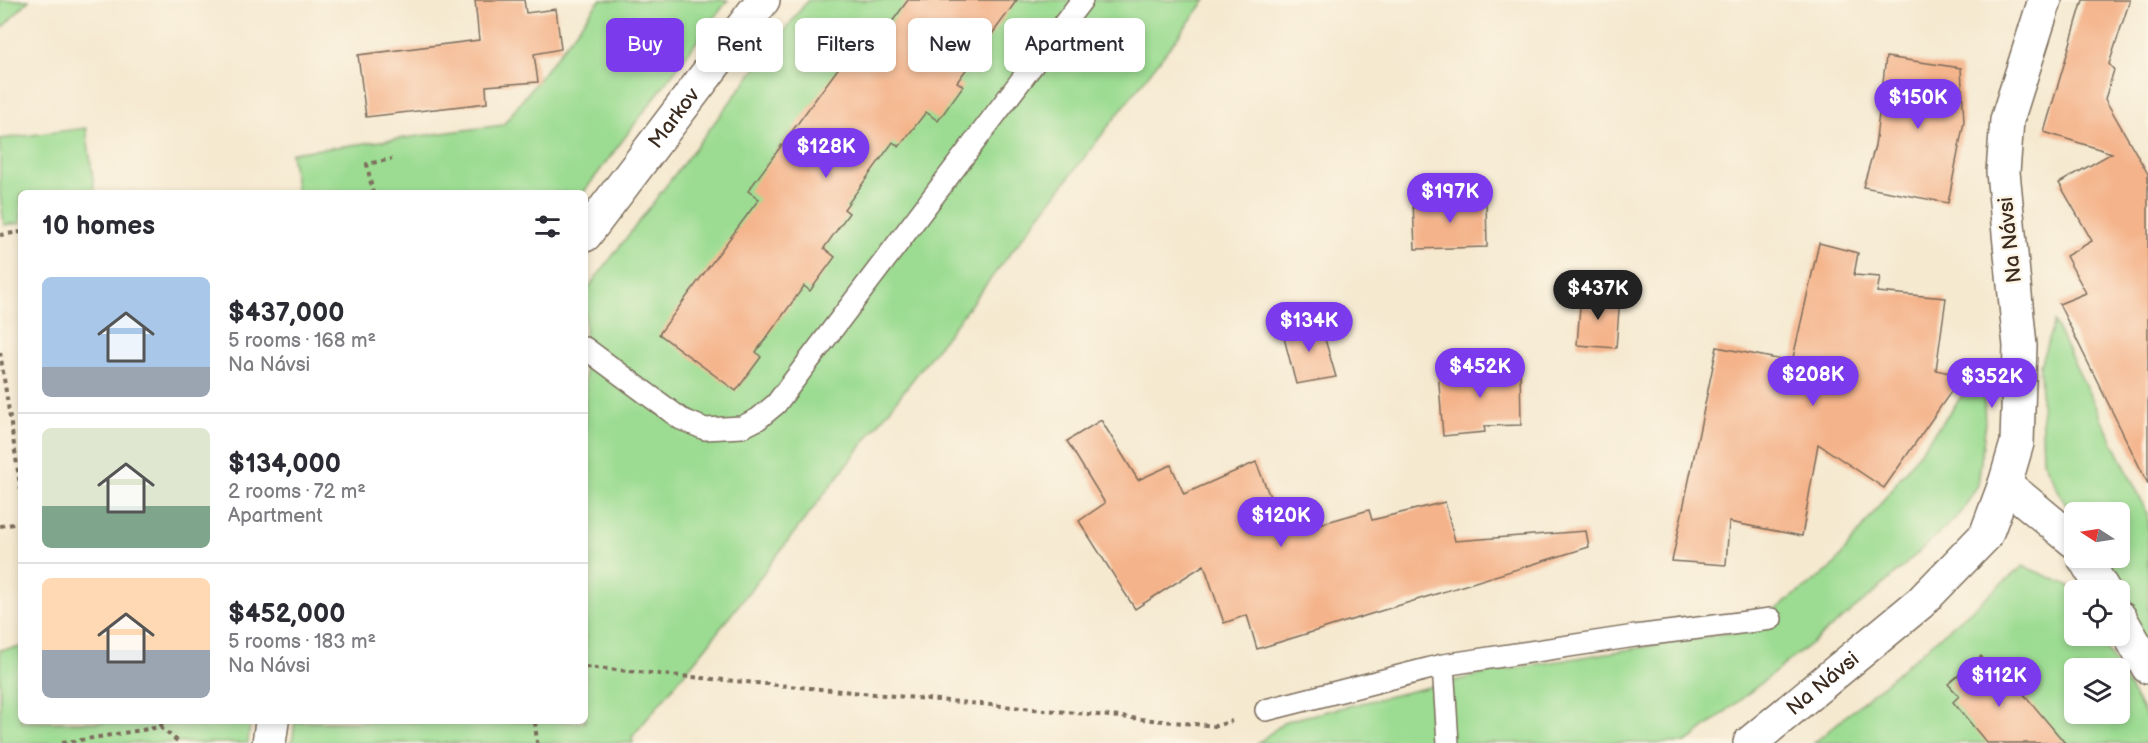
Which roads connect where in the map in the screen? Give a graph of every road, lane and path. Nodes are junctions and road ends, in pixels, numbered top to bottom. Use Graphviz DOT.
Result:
graph roads {
  1 [pos="763,0"];
  2 [pos="1082,0"];
  3 [pos="2045,0"];
  4 [pos="392,159"];
  5 [pos="372,190"];
  6 [pos="588,231"];
  7 [pos="18,232"];
  8 [pos="0,235"];
  9 [pos="588,350"];
  10 [pos="0,352"];
  11 [pos="18,471"];
  12 [pos="2005,484"];
  13 [pos="18,523"];
  14 [pos="0,526"];
  15 [pos="2064,534"];
  16 [pos="1771,619"];
  17 [pos="2130,635"];
  18 [pos="1443,665"];
  19 [pos="2148,666"];
  20 [pos="588,667"];
  21 [pos="1266,710"];
  22 [pos="162,724"];
  23 [pos="272,724"];
  24 [pos="535,724"];
  25 [pos="160,727"];
  26 [pos="62,743"];
  27 [pos="180,743"];
  28 [pos="269,743"];
  29 [pos="537,743"];
  30 [pos="1448,743"];
  31 [pos="1750,743"];
  1 -- 6 [label="street, Markov"];
  2 -- 9 [label="lane"];
  3 -- 12 [label="street, Na Návsi"];
  4 -- 5 [label="path"];
  7 -- 8 [label="path"];
  10 -- 11 [label="path"];
  12 -- 15 [label="street"];
  12 -- 31 [label="street, Na Návsi"];
  13 -- 14 [label="path"];
  16 -- 18 [label="lane"];
  17 -- 19 [label="street"];
  18 -- 21 [label="lane"];
  18 -- 30 [label="lane"];
  20 -- 21 [label="path"];
  22 -- 25 [label="path"];
  23 -- 28 [label="street"];
  24 -- 29 [label="path"];
  25 -- 26 [label="path"];
  25 -- 27 [label="path"];
}
